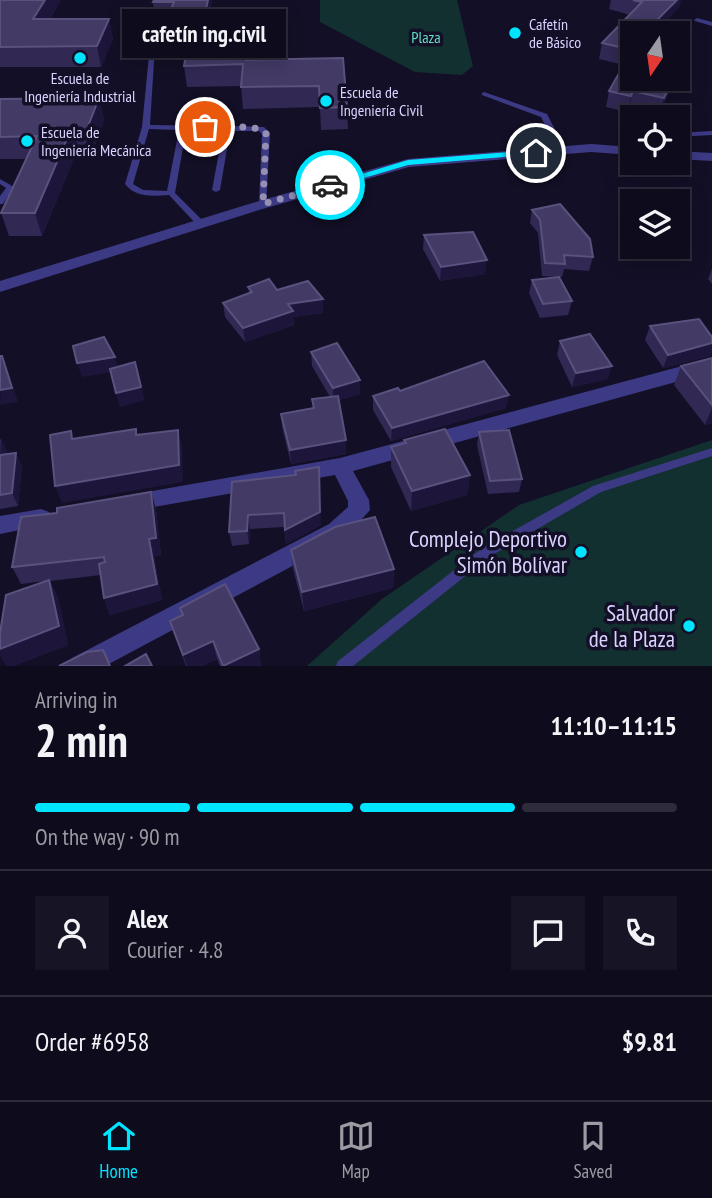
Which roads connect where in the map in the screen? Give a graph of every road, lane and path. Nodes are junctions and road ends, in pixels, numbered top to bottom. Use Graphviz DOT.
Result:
graph roads {
  1 [pos="697,20"];
  2 [pos="712,24"];
  3 [pos="152,46"];
  4 [pos="484,94"];
  5 [pos="146,127"];
  6 [pos="183,127"];
  7 [pos="227,127"];
  8 [pos="712,133"];
  9 [pos="690,134"];
  10 [pos="620,150"];
  11 [pos="562,151"];
  12 [pos="690,156"];
  13 [pos="712,157"];
  14 [pos="0,181"];
  15 [pos="216,190"];
  16 [pos="171,193"];
  17 [pos="0,202"];
  18 [pos="263,204"];
  19 [pos="201,224"];
  20 [pos="0,287"];
  21 [pos="712,365"];
  22 [pos="712,452"];
  23 [pos="340,466"];
  24 [pos="109,506"];
  25 [pos="54,516"];
  26 [pos="0,525"];
  27 [pos="81,666"];
  28 [pos="342,666"];
  1 -- 2 [label="lane"];
  3 -- 5 [label="lane"];
  4 -- 11 [label="lane"];
  5 -- 6 [label="lane"];
  5 -- 16 [label="lane"];
  6 -- 7 [label="lane"];
  6 -- 16 [label="lane"];
  7 -- 15 [label="lane"];
  7 -- 18 [label="lane"];
  8 -- 9 [label="lane"];
  10 -- 11 [label="street"];
  11 -- 18 [label="street"];
  12 -- 13 [label="street"];
  14 -- 17 [label="lane"];
  16 -- 19 [label="lane"];
  18 -- 19 [label="street"];
  19 -- 20 [label="street"];
  21 -- 23 [label="street"];
  22 -- 28 [label="lane"];
  23 -- 24 [label="street"];
  23 -- 27 [label="street"];
  25 -- 26 [label="street"];
}
